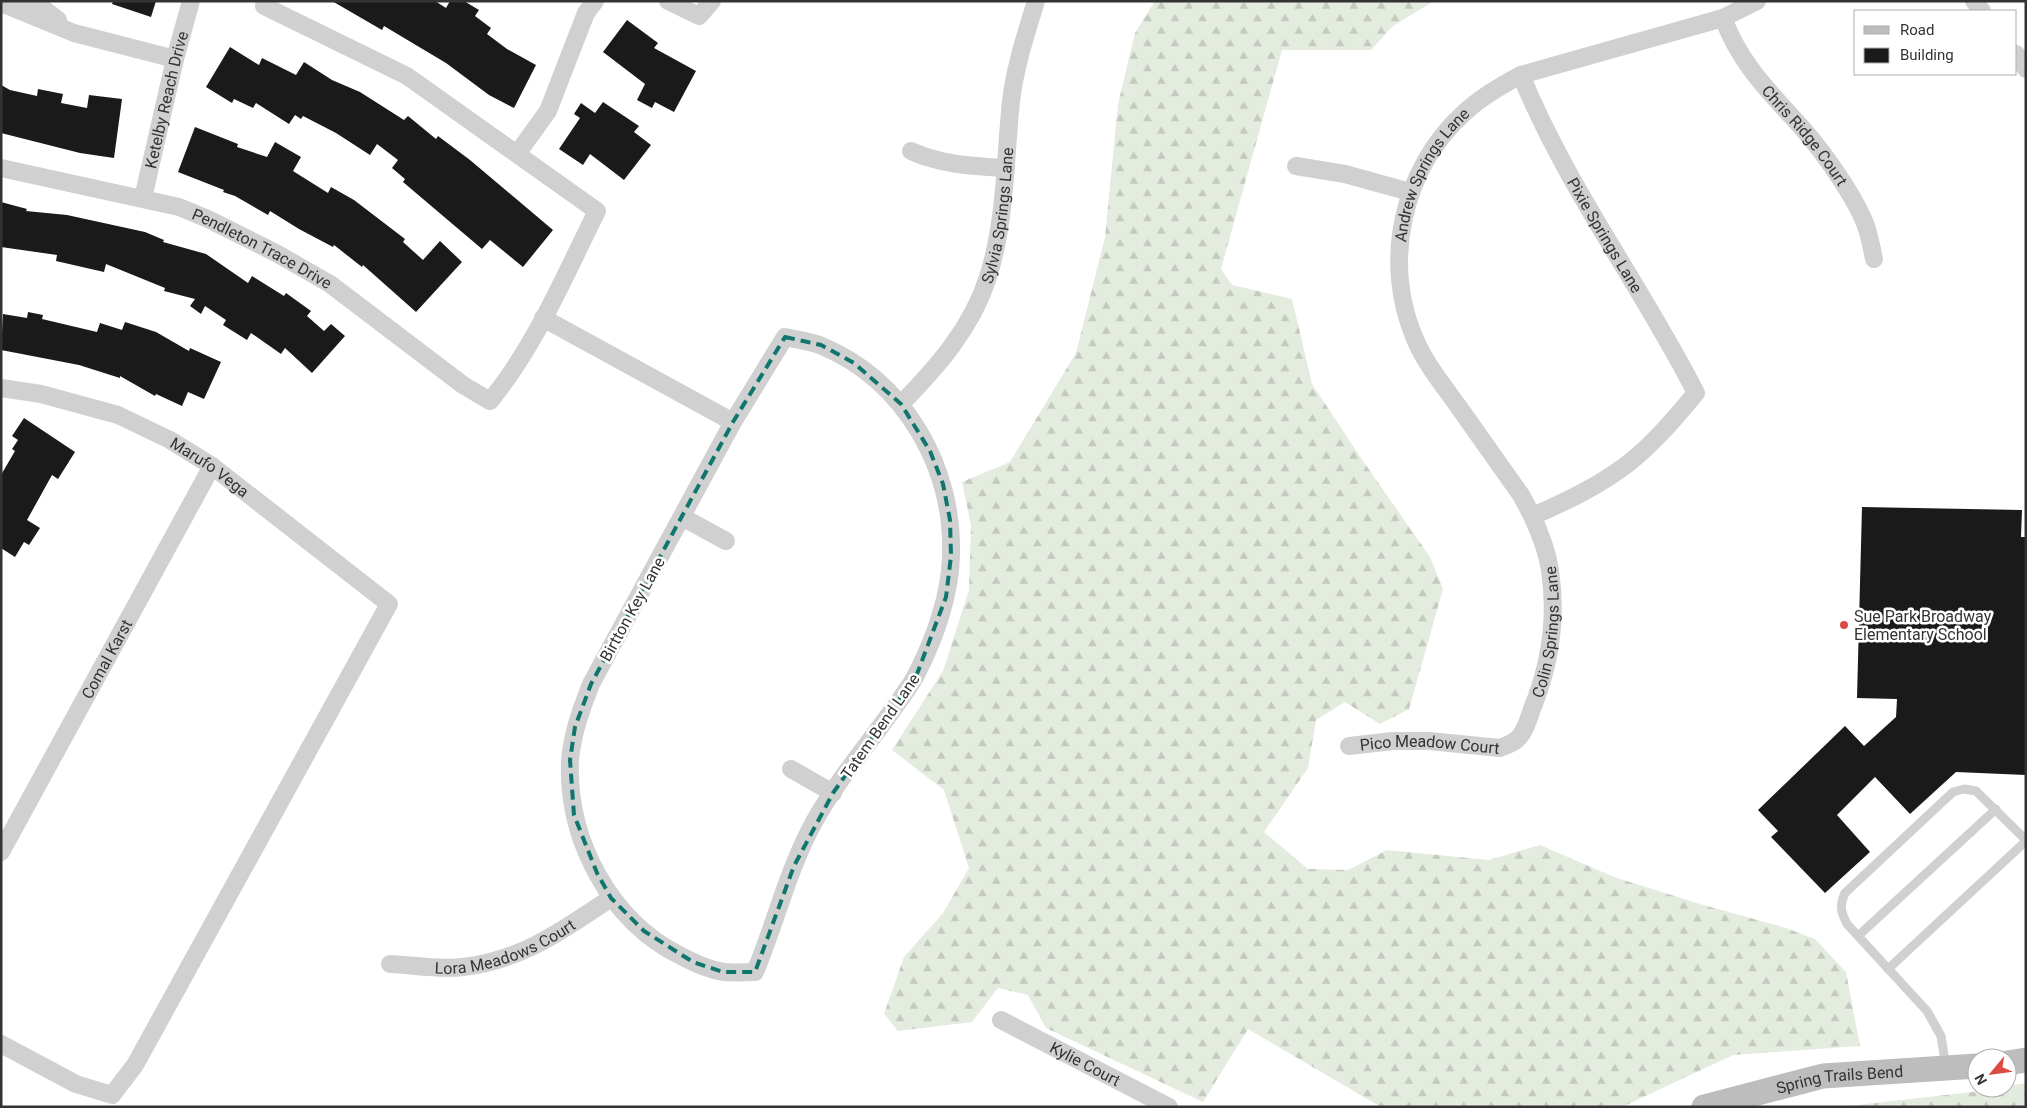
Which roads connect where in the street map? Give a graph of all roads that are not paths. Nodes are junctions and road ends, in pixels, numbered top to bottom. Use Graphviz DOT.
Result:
graph roads {
  1 [pos="33,1"];
  2 [pos="191,1"];
  3 [pos="595,1"];
  4 [pos="668,1"];
  5 [pos="712,1"];
  6 [pos="1036,1"];
  7 [pos="1757,1"];
  8 [pos="1,2"];
  9 [pos="264,6"];
  10 [pos="1723,18"];
  11 [pos="74,32"];
  12 [pos="2017,56"];
  13 [pos="175,59"];
  14 [pos="2026,69"];
  15 [pos="1520,76"];
  16 [pos="911,151"];
  17 [pos="517,154"];
  18 [pos="1296,166"];
  19 [pos="1,168"];
  20 [pos="1006,168"];
  21 [pos="1410,192"];
  22 [pos="143,198"];
  23 [pos="1874,259"];
  24 [pos="543,318"];
  25 [pos="785,337"];
  26 [pos="1,388"];
  27 [pos="901,404"];
  28 [pos="733,422"];
  29 [pos="212,466"];
  30 [pos="1533,516"];
  31 [pos="682,517"];
  32 [pos="726,541"];
  33 [pos="1511,744"];
  34 [pos="1349,746"];
  35 [pos="791,768"];
  36 [pos="833,793"];
  37 [pos="1996,808"];
  38 [pos="2026,840"];
  39 [pos="1,852"];
  40 [pos="611,898"];
  41 [pos="1858,936"];
  42 [pos="390,964"];
  43 [pos="1888,969"];
  44 [pos="755,972"];
  45 [pos="1001,1020"];
  46 [pos="1,1044"];
  47 [pos="1967,1067"];
  48 [pos="1946,1070"];
  49 [pos="1170,1107"];
  50 [pos="1704,1107"];
  1 -- 11 [label="street"];
  2 -- 13 [label="street, Ketelby Reach Drive"];
  3 -- 17 [label="street"];
  4 -- 5 [label="street"];
  6 -- 20 [label="street, Sylvia Springs Lane"];
  7 -- 10 [label="street, Andrew Springs Lane"];
  8 -- 11 [label="street"];
  9 -- 17 [label="street"];
  10 -- 15 [label="street, Andrew Springs Lane"];
  10 -- 23 [label="street, Chris Ridge Court"];
  11 -- 13 [label="street"];
  12 -- 14 [label="street"];
  13 -- 22 [label="street, Ketelby Reach Drive"];
  15 -- 21 [label="street, Andrew Springs Lane"];
  15 -- 30 [label="street, Pixie Springs Lane"];
  16 -- 20 [label="street"];
  17 -- 24 [label="street"];
  18 -- 21 [label="street"];
  19 -- 22 [label="street, Pendleton Trace Drive"];
  20 -- 27 [label="street, Sylvia Springs Lane"];
  21 -- 30 [label="street, Andrew Springs Lane"];
  22 -- 24 [label="street, Pendleton Trace Drive"];
  24 -- 28 [label="street"];
  25 -- 27 [label="street, Tatem Bend Lane"];
  25 -- 28 [label="street, Birtton Key Lane"];
  26 -- 29 [label="street, Marufo Vega"];
  27 -- 36 [label="street, Tatem Bend Lane"];
  28 -- 31 [label="street, Birtton Key Lane"];
  29 -- 39 [label="street, Comal Karst"];
  29 -- 46 [label="street, Marufo Vega"];
  30 -- 33 [label="street, Colin Springs Lane"];
  31 -- 32 [label="street"];
  31 -- 40 [label="street, Birtton Key Lane"];
  33 -- 34 [label="street, Pico Meadow Court"];
  35 -- 36 [label="street"];
  36 -- 44 [label="street, Tatem Bend Lane"];
  37 -- 38 [label="lane"];
  37 -- 41 [label="lane"];
  37 -- 41 [label="lane"];
  38 -- 43 [label="lane"];
  40 -- 42 [label="street, Lora Meadows Court"];
  40 -- 44 [label="street, Birtton Key Lane"];
  41 -- 43 [label="lane"];
  43 -- 48 [label="lane"];
  45 -- 49 [label="street, Kylie Court"];
  47 -- 48 [label="street, Spring Trails Bend"];
  48 -- 50 [label="street, Spring Trails Bend"];
}
